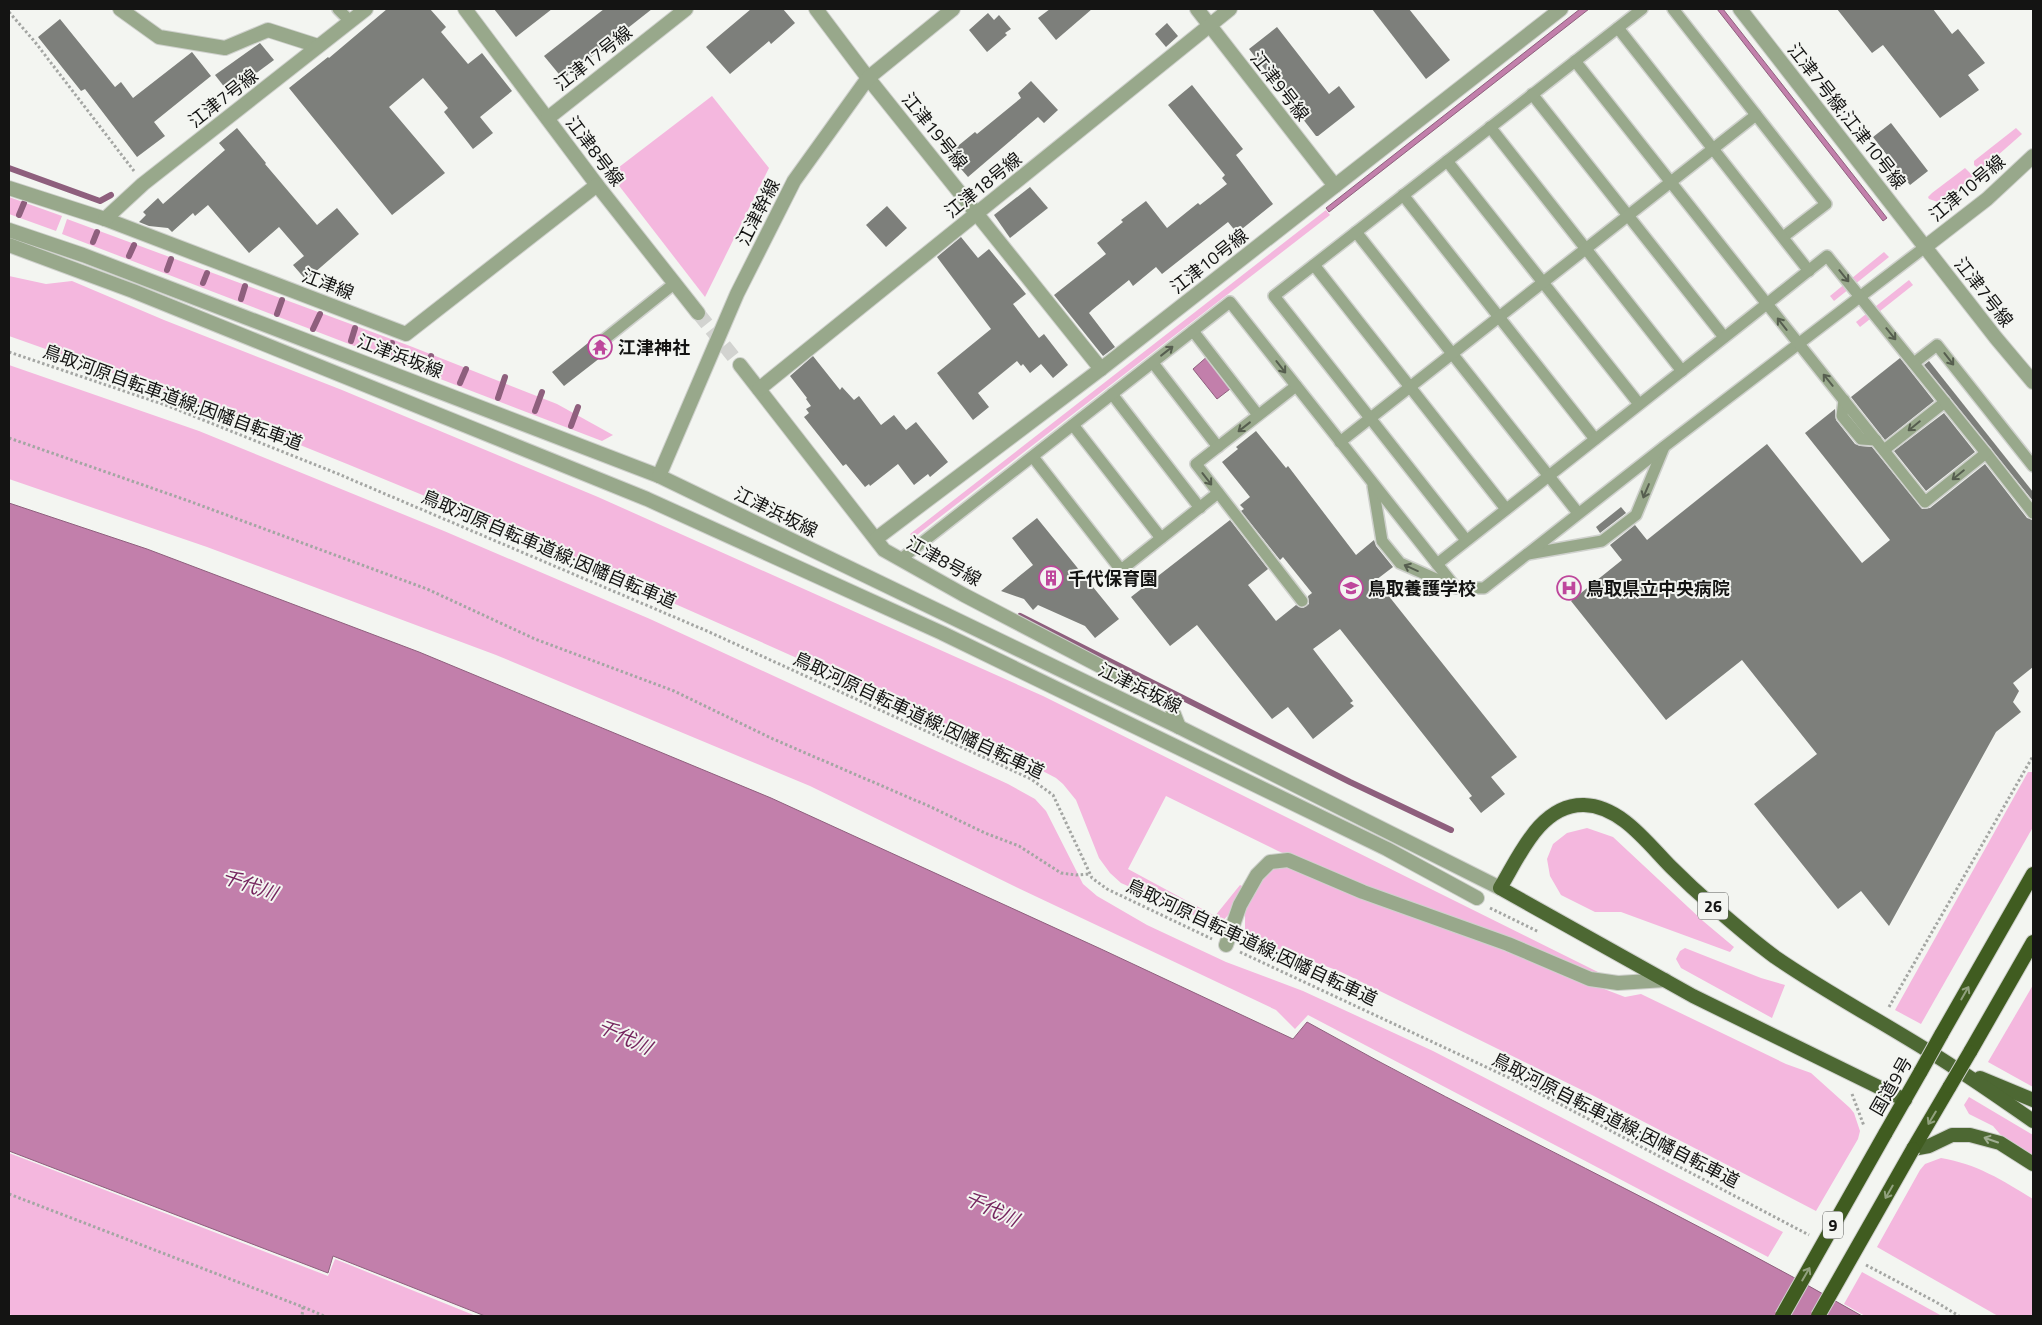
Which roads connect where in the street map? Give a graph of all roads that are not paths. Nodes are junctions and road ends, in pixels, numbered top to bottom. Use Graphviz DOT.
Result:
graph roads {
  1 [pos="120,9"];
  2 [pos="338,9"];
  3 [pos="366,9"];
  4 [pos="465,9"];
  5 [pos="686,9"];
  6 [pos="816,9"];
  7 [pos="953,9"];
  8 [pos="1197,9"];
  9 [pos="1230,9"];
  10 [pos="1561,9"];
  11 [pos="1642,9"];
  12 [pos="1673,9"];
  13 [pos="1740,9"];
  14 [pos="350,21"];
  15 [pos="1209,25"];
  16 [pos="1618,28"];
  17 [pos="318,46"];
  18 [pos="1575,61"];
  19 [pos="868,78"];
  20 [pos="1532,94"];
  21 [pos="1756,115"];
  22 [pos="548,118"];
  23 [pos="1490,127"];
  24 [pos="1713,149"];
  25 [pos="2033,156"];
  26 [pos="1447,161"];
  27 [pos="1671,182"];
  28 [pos="597,185"];
  29 [pos="1335,186"];
  30 [pos="9,188"];
  31 [pos="1403,195"];
  32 [pos="977,214"];
  33 [pos="1628,215"];
  34 [pos="105,218"];
  35 [pos="9,230"];
  36 [pos="1356,232"];
  37 [pos="1783,237"];
  38 [pos="9,245"];
  39 [pos="1925,247"];
  40 [pos="1585,249"];
  41 [pos="1314,265"];
  42 [pos="1809,270"];
  43 [pos="1543,282"];
  44 [pos="675,283"];
  45 [pos="1860,296"];
  46 [pos="1767,304"];
  47 [pos="698,314"];
  48 [pos="1499,317"];
  49 [pos="1193,331"];
  50 [pos="1724,337"];
  51 [pos="601,342"];
  52 [pos="1798,344"];
  53 [pos="1452,354"];
  54 [pos="1152,362"];
  55 [pos="1914,363"];
  56 [pos="740,365"];
  57 [pos="1101,369"];
  58 [pos="1682,371"];
  59 [pos="2033,382"];
  60 [pos="1296,386"];
  61 [pos="1410,387"];
  62 [pos="759,390"];
  63 [pos="1112,394"];
  64 [pos="1945,402"];
  65 [pos="1639,404"];
  66 [pos="1258,415"];
  67 [pos="1370,418"];
  68 [pos="1073,425"];
  69 [pos="1595,439"];
  70 [pos="1340,442"];
  71 [pos="1665,446"];
  72 [pos="1218,447"];
  73 [pos="1884,450"];
  74 [pos="1986,453"];
  75 [pos="1033,457"];
  76 [pos="2033,466"];
  77 [pos="659,476"];
  78 [pos="1548,476"];
  79 [pos="1373,484"];
  80 [pos="1218,493"];
  81 [pos="1200,508"];
  82 [pos="1506,509"];
  83 [pos="1578,513"];
  84 [pos="2033,513"];
  85 [pos="877,538"];
  86 [pos="1161,538"];
  87 [pos="1466,540"];
  88 [pos="1527,554"];
  89 [pos="901,560"];
  90 [pos="1437,564"];
  91 [pos="1456,588"];
  92 [pos="1302,601"];
  93 [pos="1179,727"];
  94 [pos="2033,872"];
  95 [pos="1500,888"];
  96 [pos="1480,901"];
  97 [pos="2033,942"];
  98 [pos="1226,945"];
  99 [pos="1665,980"];
  100 [pos="1954,1067"];
  101 [pos="1906,1100"];
  102 [pos="2033,1100"];
  103 [pos="2033,1121"];
  104 [pos="1913,1149"];
  105 [pos="2033,1164"];
  106 [pos="1782,1316"];
  107 [pos="1818,1316"];
  1 -- 17 [label="street"];
  2 -- 14 [label="lane"];
  3 -- 14 [label="street, 江津7号線"];
  4 -- 22 [label="street, 江津8号線"];
  5 -- 22 [label="street, 江津17号線"];
  6 -- 19 [label="street, 江津19号線"];
  7 -- 19 [label="street, 江津幹線"];
  8 -- 15 [label="street, 江津9号線"];
  9 -- 15 [label="street, 江津18号線"];
  10 -- 29 [label="street, 江津10号線"];
  11 -- 16 [label="lane"];
  12 -- 21 [label="lane"];
  13 -- 39 [label="street, 江津7号線;江津10号線"];
  14 -- 17 [label="street, 江津7号線"];
  15 -- 29 [label="street, 江津9号線"];
  15 -- 32 [label="street, 江津18号線"];
  16 -- 18 [label="lane"];
  16 -- 24 [label="lane"];
  17 -- 34 [label="street, 江津7号線"];
  18 -- 20 [label="lane"];
  18 -- 27 [label="lane"];
  19 -- 32 [label="street, 江津19号線"];
  19 -- 77 [label="street, 江津幹線"];
  20 -- 23 [label="lane"];
  20 -- 33 [label="lane"];
  21 -- 24 [label="lane"];
  21 -- 37 [label="lane"];
  22 -- 28 [label="street, 江津8号線"];
  23 -- 26 [label="lane"];
  23 -- 40 [label="lane"];
  24 -- 27 [label="lane"];
  24 -- 37 [label="lane"];
  25 -- 39 [label="street, 江津10号線"];
  26 -- 31 [label="lane"];
  26 -- 43 [label="lane"];
  27 -- 33 [label="lane"];
  27 -- 46 [label="lane"];
  28 -- 34 [label="street, 江津線"];
  28 -- 44 [label="street, 江津8号線"];
  29 -- 57 [label="street, 江津10号線"];
  30 -- 34 [label="street, 江津線"];
  31 -- 36 [label="lane"];
  31 -- 48 [label="lane"];
  32 -- 57 [label="street, 江津19号線"];
  32 -- 62 [label="street, 江津18号線"];
  33 -- 40 [label="lane"];
  33 -- 50 [label="lane"];
  35 -- 77 [label="street, 江津浜坂線"];
  36 -- 41 [label="lane"];
  36 -- 53 [label="lane"];
  37 -- 42 [label="lane"];
  38 -- 96 [label="street"];
  39 -- 45 [label="lane"];
  39 -- 59 [label="street, 江津7号線"];
  40 -- 43 [label="lane"];
  40 -- 58 [label="lane"];
  41 -- 61 [label="lane"];
  41 -- 67 [label="lane"];
  42 -- 45 [label="lane, one-way"];
  42 -- 46 [label="lane"];
  43 -- 48 [label="lane"];
  43 -- 65 [label="lane"];
  44 -- 47 [label="street, 江津8号線"];
  44 -- 51 [label="lane"];
  45 -- 52 [label="lane"];
  45 -- 55 [label="lane, one-way"];
  46 -- 50 [label="lane"];
  52 -- 46 [label="lane, one-way"];
  48 -- 53 [label="lane"];
  48 -- 69 [label="lane"];
  54 -- 49 [label="lane, one-way"];
  49 -- 60 [label="lane, one-way"];
  49 -- 66 [label="lane"];
  50 -- 58 [label="lane"];
  52 -- 71 [label="lane"];
  73 -- 52 [label="lane, one-way"];
  53 -- 61 [label="lane"];
  53 -- 78 [label="lane"];
  54 -- 63 [label="lane"];
  54 -- 72 [label="lane"];
  55 -- 64 [label="lane"];
  55 -- 76 [label="lane, one-way"];
  56 -- 62 [label="street, 江津8号線"];
  57 -- 85 [label="street, 江津10号線"];
  58 -- 65 [label="lane"];
  60 -- 66 [label="lane"];
  60 -- 70 [label="lane"];
  61 -- 67 [label="lane"];
  61 -- 82 [label="lane"];
  62 -- 85 [label="street, 江津8号線"];
  63 -- 68 [label="lane"];
  63 -- 81 [label="lane"];
  64 -- 73 [label="lane, one-way"];
  64 -- 74 [label="lane"];
  65 -- 69 [label="lane"];
  66 -- 72 [label="lane, one-way"];
  67 -- 70 [label="lane"];
  67 -- 87 [label="lane"];
  68 -- 75 [label="lane"];
  68 -- 86 [label="lane"];
  69 -- 78 [label="lane"];
  70 -- 79 [label="lane"];
  71 -- 83 [label="lane"];
  71 -- 88 [label="lane, one-way"];
  72 -- 80 [label="lane, one-way"];
  74 -- 73 [label="lane, one-way"];
  74 -- 84 [label="lane"];
  75 -- 86 [label="lane"];
  75 -- 89 [label="lane"];
  77 -- 93 [label="street, 江津浜坂線"];
  78 -- 82 [label="lane"];
  78 -- 83 [label="lane"];
  79 -- 90 [label="lane"];
  91 -- 79 [label="lane, one-way"];
  80 -- 81 [label="lane"];
  80 -- 92 [label="lane"];
  81 -- 86 [label="lane"];
  82 -- 87 [label="lane"];
  83 -- 88 [label="lane"];
  85 -- 89 [label="street, 江津8号線"];
  87 -- 90 [label="lane"];
  88 -- 91 [label="lane"];
  89 -- 93 [label="street, 江津8号線"];
  90 -- 91 [label="lane"];
  93 -- 95 [label="street, 江津浜坂線"];
  101 -- 94 [label="highway, 国道9号 / 9, one-way, bridge"];
  95 -- 99 [label="main road"];
  95 -- 100 [label="main road, 26"];
  97 -- 104 [label="highway, 9, one-way, bridge"];
  98 -- 99 [label="street"];
  99 -- 101 [label="main road"];
  100 -- 102 [label="main road, 26"];
  100 -- 103 [label="main road, 26"];
  106 -- 101 [label="highway, 国道9号 / 9, one-way, bridge"];
  105 -- 104 [label="main road, one-way"];
  104 -- 107 [label="highway, 9, one-way, bridge"];
}
